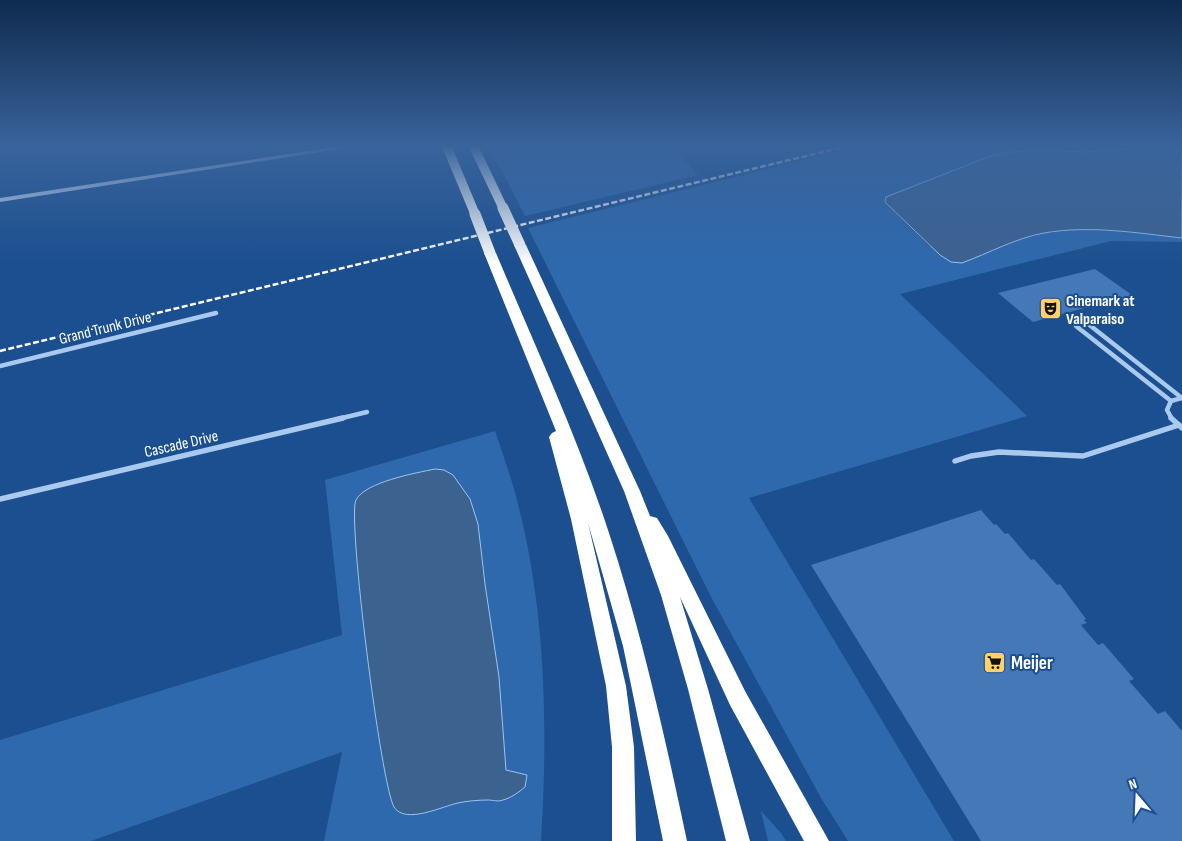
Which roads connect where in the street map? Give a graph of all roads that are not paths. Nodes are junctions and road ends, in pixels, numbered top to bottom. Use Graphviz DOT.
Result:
graph roads {
  1 [pos="91,186"];
  2 [pos="463,186"];
  3 [pos="493,186"];
  4 [pos="0,200"];
  5 [pos="216,312"];
  6 [pos="1087,323"];
  7 [pos="1076,326"];
  8 [pos="0,366"];
  9 [pos="548,394"];
  10 [pos="1182,398"];
  11 [pos="1170,401"];
  12 [pos="367,412"];
  13 [pos="1180,427"];
  14 [pos="955,462"];
  15 [pos="632,491"];
  16 [pos="0,499"];
  17 [pos="624,841"];
  18 [pos="675,841"];
  19 [pos="738,841"];
  20 [pos="817,841"];
  1 -- 4 [label="street"];
  2 -- 9 [label="highway, bridge"];
  3 -- 15 [label="highway, bridge"];
  5 -- 8 [label="street, Grand Trunk Drive"];
  6 -- 10 [label="street"];
  7 -- 11 [label="street"];
  9 -- 17 [label="highway"];
  9 -- 18 [label="highway"];
  10 -- 11 [label="street"];
  11 -- 13 [label="street"];
  12 -- 16 [label="street, Cascade Drive"];
  13 -- 14 [label="street"];
  15 -- 19 [label="highway"];
  15 -- 20 [label="highway"];
}
